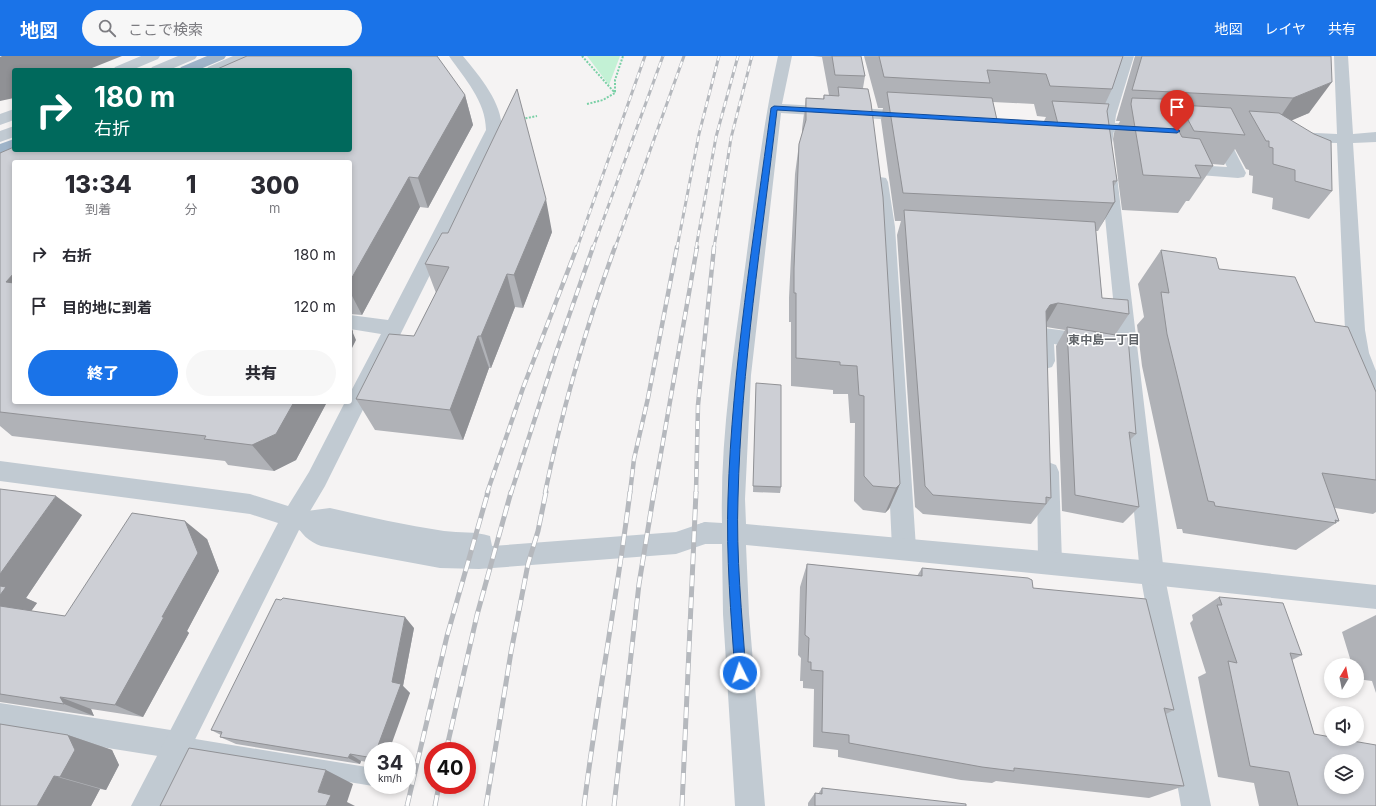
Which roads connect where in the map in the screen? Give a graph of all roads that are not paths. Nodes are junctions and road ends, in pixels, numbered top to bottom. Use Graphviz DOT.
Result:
graph roads {
  1 [pos="153,56"];
  2 [pos="190,56"];
  3 [pos="219,56"];
  4 [pos="245,56"];
  5 [pos="456,56"];
  6 [pos="785,56"];
  7 [pos="1127,56"];
  8 [pos="1341,56"];
  9 [pos="125,68"];
  10 [pos="162,68"];
  11 [pos="191,68"];
  12 [pos="218,68"];
  13 [pos="865,94"];
  14 [pos="774,108"];
  15 [pos="870,113"];
  16 [pos="12,115"];
  17 [pos="925,116"];
  18 [pos="0,120"];
  19 [pos="1066,125"];
  20 [pos="1106,127"];
  21 [pos="12,132"];
  22 [pos="874,133"];
  23 [pos="1218,133"];
  24 [pos="1157,134"];
  25 [pos="1277,136"];
  26 [pos="0,137"];
  27 [pos="1376,137"];
  28 [pos="1344,139"];
  29 [pos="12,145"];
  30 [pos="0,150"];
  31 [pos="25,152"];
  32 [pos="1165,162"];
  33 [pos="0,163"];
  34 [pos="878,164"];
  35 [pos="352,322"];
  36 [pos="394,328"];
  37 [pos="1129,348"];
  38 [pos="1046,382"];
  39 [pos="1376,398"];
  40 [pos="1047,452"];
  41 [pos="0,471"];
  42 [pos="300,520"];
  43 [pos="734,533"];
  44 [pos="904,548"];
  45 [pos="1050,562"];
  46 [pos="1152,573"];
  47 [pos="1376,597"];
  48 [pos="0,717"];
  49 [pos="177,745"];
  50 [pos="364,776"];
  51 [pos="146,806"];
  52 [pos="750,806"];
  53 [pos="1196,806"];
  1 -- 9 [label="street"];
  2 -- 10 [label="street"];
  3 -- 11 [label="highway"];
  4 -- 12 [label="street"];
  5 -- 36 [label="street"];
  6 -- 14 [label="street"];
  7 -- 20 [label="street"];
  8 -- 28 [label="street"];
  13 -- 15 [label="street"];
  14 -- 15 [label="street"];
  14 -- 43 [label="street"];
  15 -- 17 [label="street"];
  15 -- 22 [label="street"];
  16 -- 18 [label="street"];
  19 -- 20 [label="street"];
  20 -- 24 [label="street"];
  20 -- 37 [label="street"];
  21 -- 26 [label="street"];
  23 -- 32 [label="street"];
  25 -- 28 [label="street"];
  27 -- 28 [label="street"];
  28 -- 39 [label="street"];
  29 -- 30 [label="highway"];
  31 -- 33 [label="street"];
  34 -- 44 [label="street"];
  35 -- 36 [label="street"];
  36 -- 42 [label="street"];
  37 -- 38 [label="street"];
  37 -- 46 [label="street"];
  40 -- 45 [label="street"];
  41 -- 42 [label="street"];
  42 -- 43 [label="street"];
  42 -- 49 [label="street"];
  43 -- 44 [label="street"];
  43 -- 52 [label="street"];
  44 -- 45 [label="street"];
  45 -- 46 [label="street"];
  46 -- 47 [label="street"];
  46 -- 53 [label="street"];
  48 -- 49 [label="street"];
  49 -- 50 [label="lane"];
  49 -- 51 [label="street"];
}
